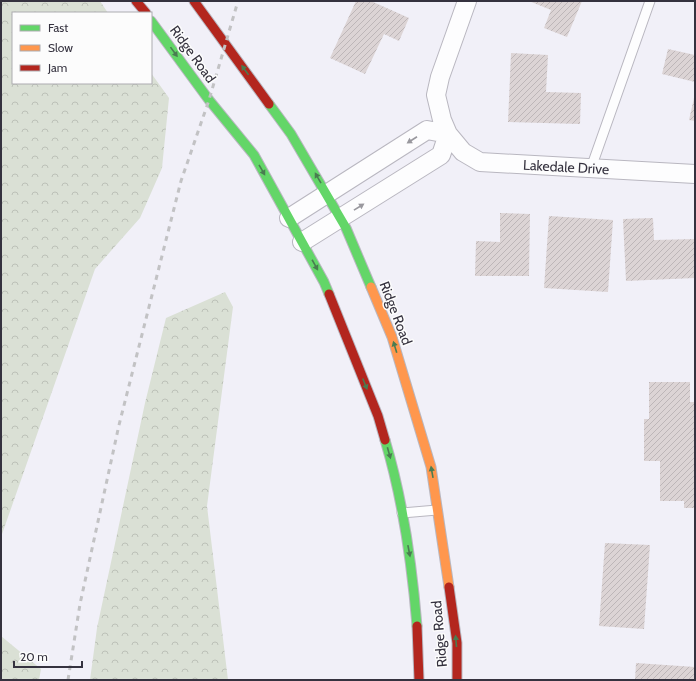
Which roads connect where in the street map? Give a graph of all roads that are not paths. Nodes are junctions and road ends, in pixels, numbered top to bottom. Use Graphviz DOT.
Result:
graph roads {
  1 [pos="136,1"];
  2 [pos="194,1"];
  3 [pos="467,1"];
  4 [pos="650,1"];
  5 [pos="145,12"];
  6 [pos="152,21"];
  7 [pos="448,134"];
  8 [pos="591,168"];
  9 [pos="695,174"];
  10 [pos="326,195"];
  11 [pos="290,218"];
  12 [pos="341,219"];
  13 [pos="302,242"];
  14 [pos="437,510"];
  15 [pos="402,513"];
  16 [pos="419,680"];
  17 [pos="457,680"];
  1 -- 5 [label="main road"];
  10 -- 2 [label="main road, Ridge Road, one-way"];
  3 -- 7 [label="street, Lakedale Drive"];
  4 -- 8 [label="lane"];
  6 -- 11 [label="main road, Ridge Road, one-way"];
  7 -- 8 [label="street, Lakedale Drive"];
  7 -- 10 [label="street, one-way"];
  12 -- 7 [label="street, one-way"];
  8 -- 9 [label="street, Lakedale Drive"];
  10 -- 11 [label="street"];
  10 -- 12 [label="main road, Ridge Road"];
  11 -- 13 [label="main road, Ridge Road"];
  12 -- 13 [label="street"];
  14 -- 12 [label="main road, Ridge Road, one-way"];
  13 -- 15 [label="main road, Ridge Road, one-way"];
  14 -- 15 [label="lane"];
  17 -- 14 [label="main road, Ridge Road, one-way"];
  15 -- 16 [label="main road, Ridge Road, one-way"];
}
